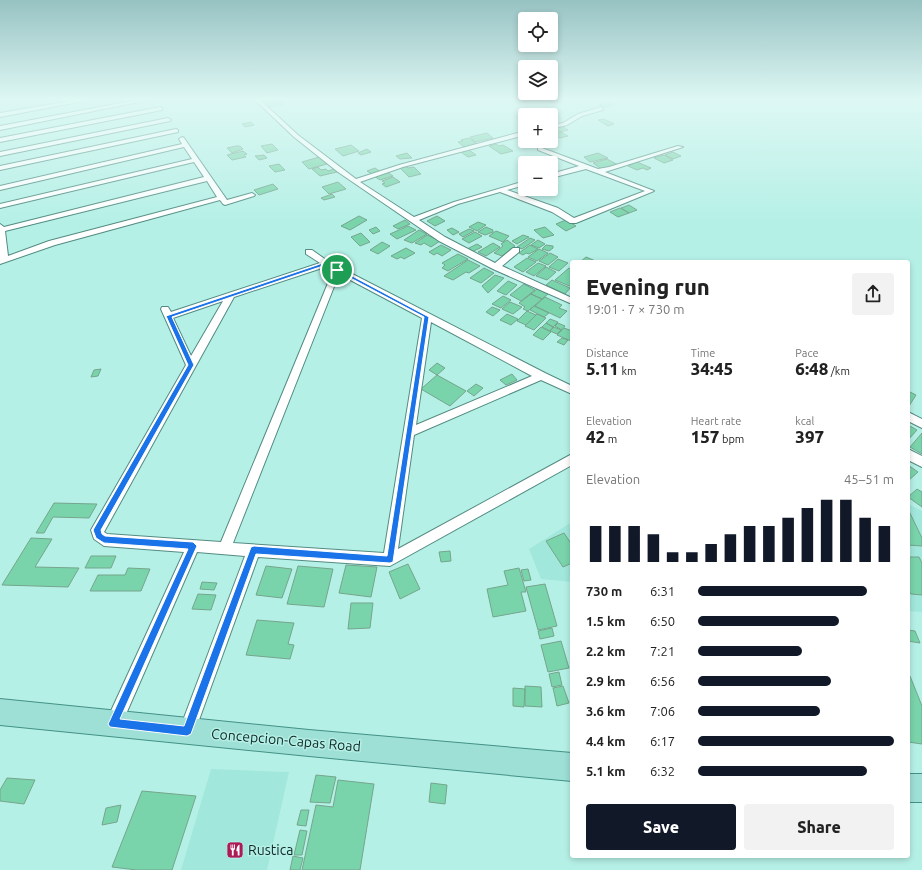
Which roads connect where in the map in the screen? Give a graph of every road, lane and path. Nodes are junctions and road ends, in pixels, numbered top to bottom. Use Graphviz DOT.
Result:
graph roads {
  1 [pos="71,140"];
  2 [pos="135,140"];
  3 [pos="182,140"];
  4 [pos="301,140"];
  5 [pos="500,140"];
  6 [pos="186,145"];
  7 [pos="680,147"];
  8 [pos="540,149"];
  9 [pos="0,154"];
  10 [pos="196,160"];
  11 [pos="586,167"];
  12 [pos="0,168"];
  13 [pos="597,170"];
  14 [pos="558,174"];
  15 [pos="209,178"];
  16 [pos="356,182"];
  17 [pos="518,185"];
  18 [pos="0,188"];
  19 [pos="500,190"];
  20 [pos="252,195"];
  21 [pos="220,198"];
  22 [pos="0,206"];
  23 [pos="414,220"];
  24 [pos="0,228"];
  25 [pos="516,250"];
  26 [pos="309,252"];
  27 [pos="2,262"];
  28 [pos="326,264"];
  29 [pos="496,267"];
  30 [pos="337,270"];
  31 [pos="231,295"];
  32 [pos="570,299"];
  33 [pos="427,317"];
  34 [pos="191,365"];
  35 [pos="541,376"];
  36 [pos="570,389"];
  37 [pos="910,417"];
  38 [pos="922,424"];
  39 [pos="409,433"];
  40 [pos="910,455"];
  41 [pos="570,460"];
  42 [pos="922,462"];
  43 [pos="193,546"];
  44 [pos="225,548"];
  45 [pos="254,550"];
  46 [pos="390,560"];
  47 [pos="0,712"];
  48 [pos="113,724"];
  49 [pos="187,731"];
  50 [pos="570,766"];
  51 [pos="910,788"];
  52 [pos="922,788"];
  1 -- 9 [label="street"];
  2 -- 12 [label="street"];
  3 -- 6 [label="street"];
  4 -- 16 [label="street"];
  5 -- 16 [label="street"];
  6 -- 10 [label="street"];
  6 -- 18 [label="street"];
  7 -- 13 [label="street"];
  8 -- 11 [label="street"];
  10 -- 15 [label="street"];
  10 -- 22 [label="street"];
  11 -- 13 [label="street"];
  11 -- 14 [label="street"];
  13 -- 19 [label="street"];
  15 -- 21 [label="street"];
  15 -- 24 [label="street"];
  16 -- 23 [label="street"];
  17 -- 19 [label="street"];
  19 -- 23 [label="street"];
  20 -- 21 [label="street"];
  21 -- 27 [label="street"];
  23 -- 29 [label="street"];
  24 -- 27 [label="street"];
  25 -- 29 [label="street"];
  26 -- 28 [label="street"];
  28 -- 30 [label="street"];
  28 -- 31 [label="street"];
  29 -- 32 [label="street"];
  30 -- 33 [label="street"];
  30 -- 44 [label="street"];
  31 -- 34 [label="street"];
  31 -- 34 [label="street"];
  33 -- 35 [label="street"];
  33 -- 39 [label="street"];
  34 -- 43 [label="street"];
  35 -- 36 [label="street"];
  35 -- 39 [label="street"];
  37 -- 38 [label="street"];
  39 -- 46 [label="street"];
  40 -- 42 [label="street"];
  41 -- 46 [label="street"];
  43 -- 44 [label="street"];
  43 -- 48 [label="street"];
  44 -- 45 [label="street"];
  45 -- 46 [label="street"];
  45 -- 49 [label="street"];
  47 -- 48 [label="main road, Concepcion-Capas Road"];
  48 -- 49 [label="main road, Concepcion-Capas Road"];
  49 -- 50 [label="main road, Concepcion-Capas Road"];
  51 -- 52 [label="main road"];
}
